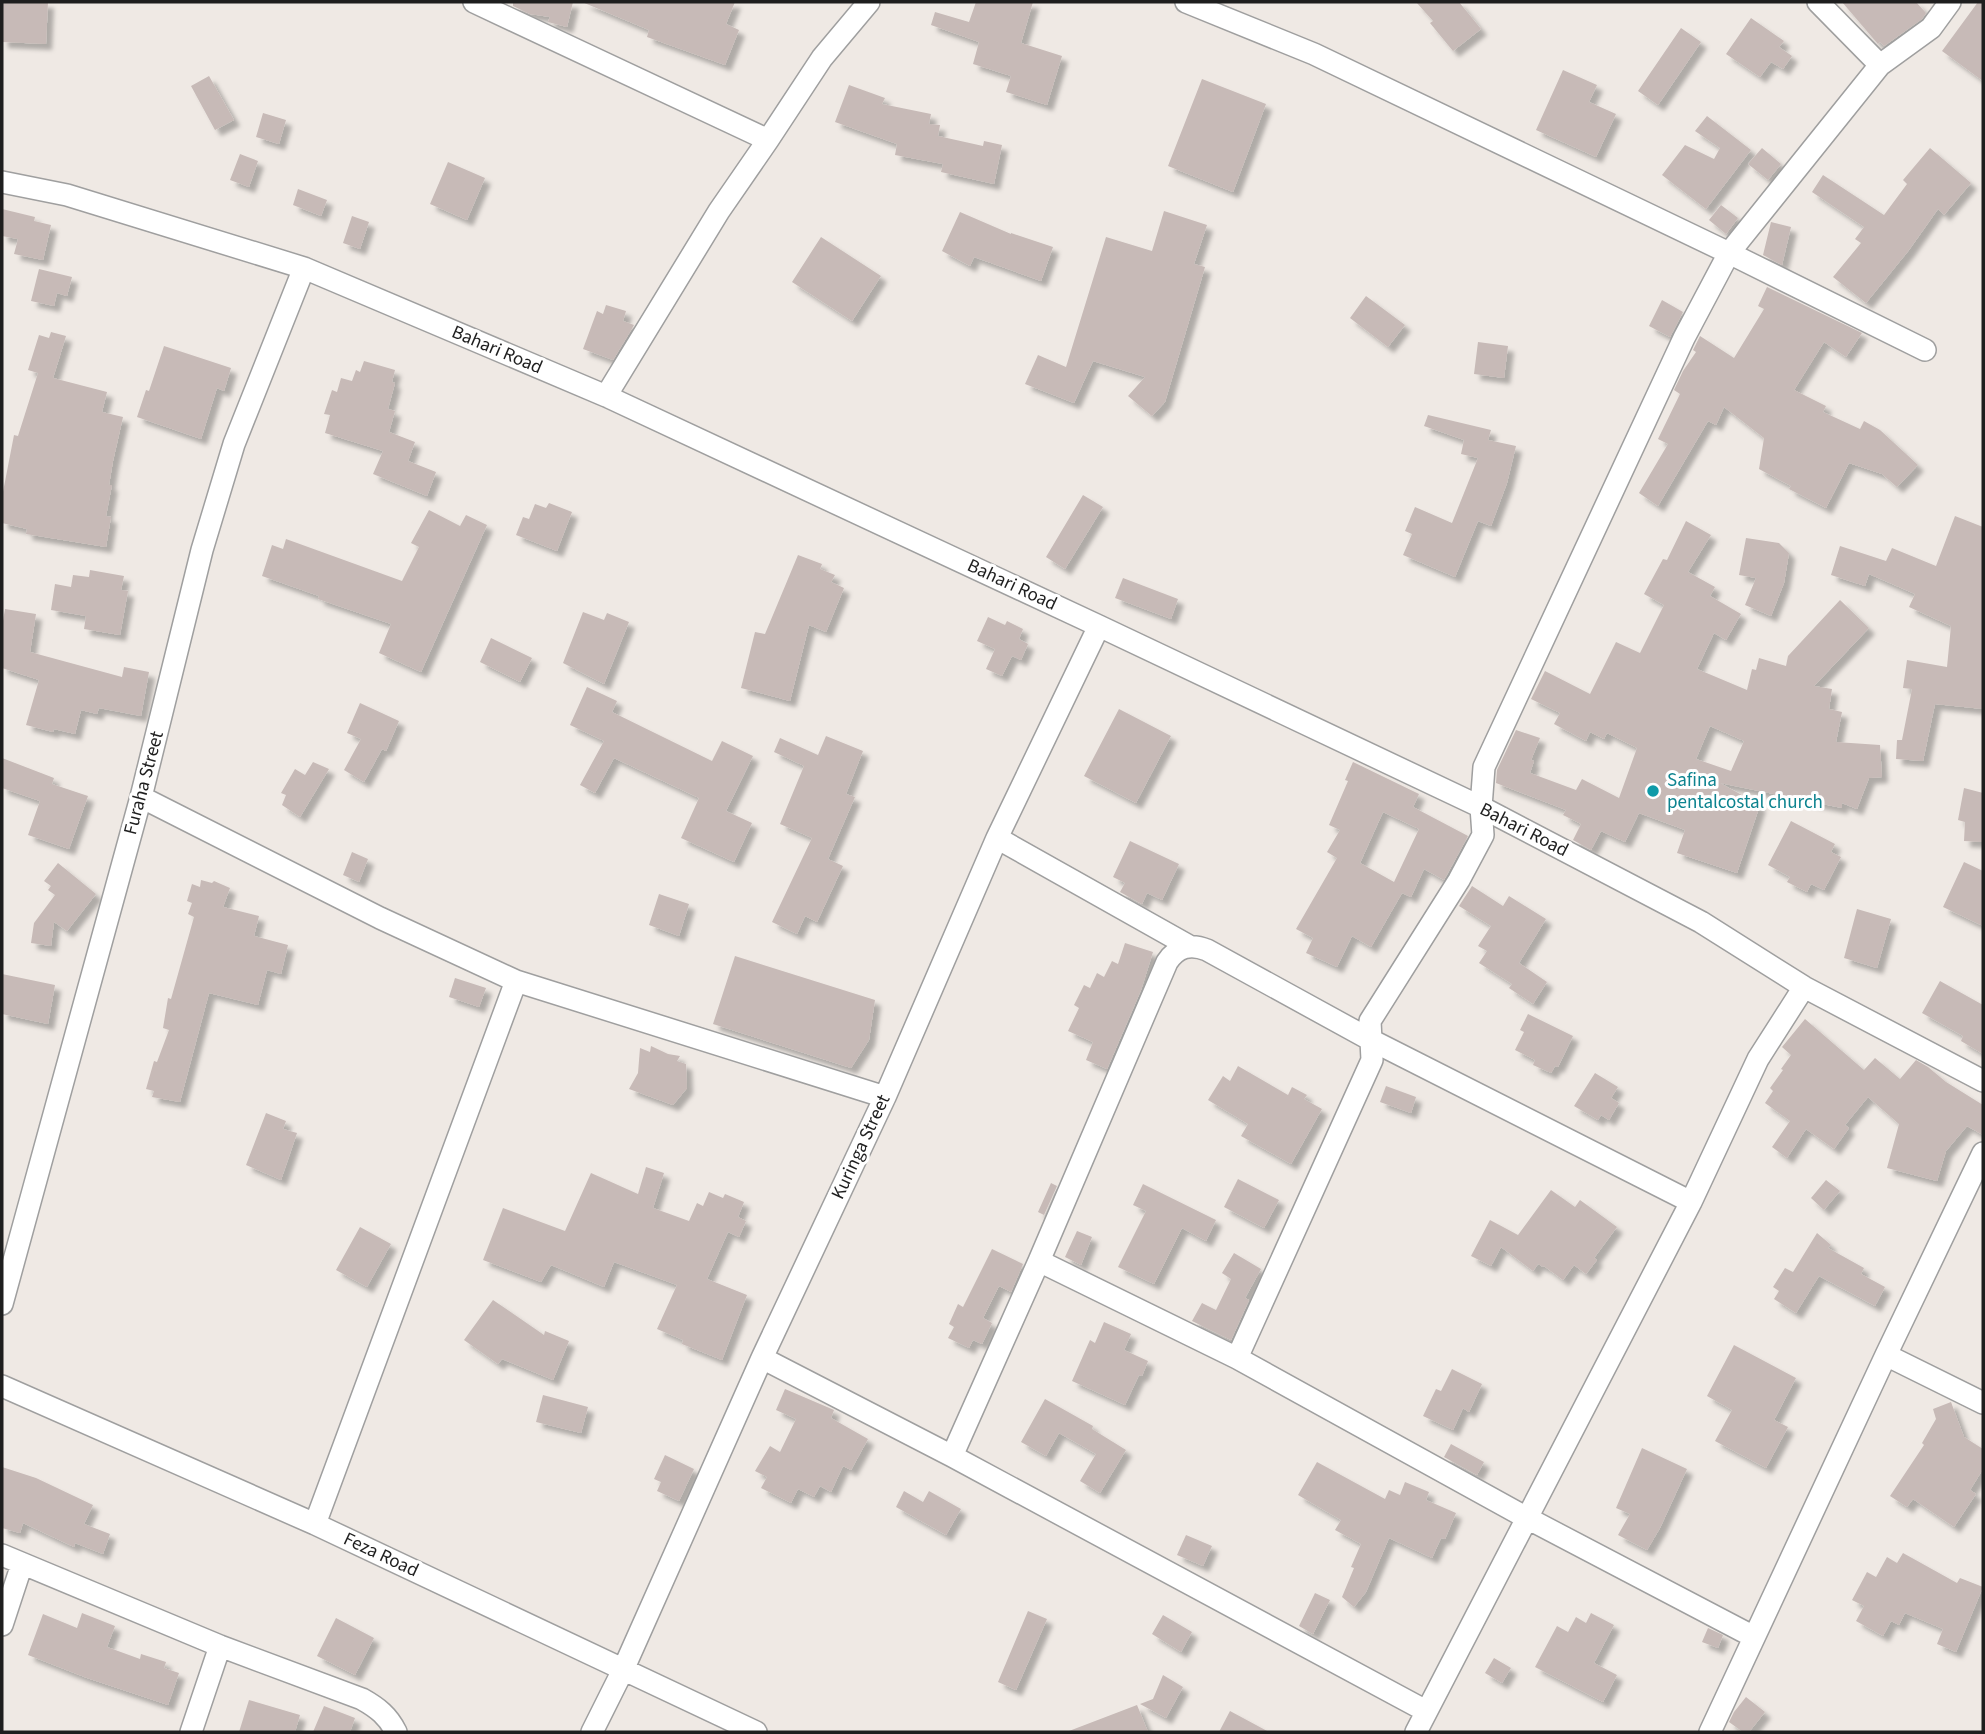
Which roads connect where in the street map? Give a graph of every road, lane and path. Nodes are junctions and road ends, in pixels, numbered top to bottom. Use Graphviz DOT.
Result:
graph roads {
  1 [pos="474,2"];
  2 [pos="869,2"];
  3 [pos="1186,2"];
  4 [pos="1818,2"];
  5 [pos="1950,2"];
  6 [pos="1880,65"];
  7 [pos="768,140"];
  8 [pos="2,182"];
  9 [pos="1729,253"];
  10 [pos="303,268"];
  11 [pos="1925,350"];
  12 [pos="606,396"];
  13 [pos="1099,626"];
  14 [pos="141,797"];
  15 [pos="1481,807"];
  16 [pos="997,838"];
  17 [pos="1189,946"];
  18 [pos="516,981"];
  19 [pos="1804,986"];
  20 [pos="1371,1040"];
  21 [pos="1983,1081"];
  22 [pos="884,1097"];
  23 [pos="1983,1153"];
  24 [pos="1692,1202"];
  25 [pos="1039,1261"];
  26 [pos="2,1304"];
  27 [pos="1886,1355"];
  28 [pos="762,1358"];
  29 [pos="1237,1358"];
  30 [pos="2,1386"];
  31 [pos="1983,1403"];
  32 [pos="952,1456"];
  33 [pos="1527,1518"];
  34 [pos="315,1524"];
  35 [pos="2,1555"];
  36 [pos="22,1564"];
  37 [pos="2,1625"];
  38 [pos="1754,1637"];
  39 [pos="220,1646"];
  40 [pos="622,1670"];
  41 [pos="1426,1712"];
  42 [pos="191,1732"];
  43 [pos="396,1732"];
  44 [pos="592,1732"];
  45 [pos="756,1732"];
  46 [pos="1416,1732"];
  47 [pos="1710,1732"];
  1 -- 7 [label="street"];
  2 -- 7 [label="street"];
  3 -- 9 [label="street"];
  4 -- 6 [label="street"];
  5 -- 6 [label="street"];
  6 -- 9 [label="street"];
  7 -- 12 [label="street"];
  8 -- 10 [label="street, Bahari Road"];
  9 -- 11 [label="street"];
  9 -- 15 [label="street"];
  10 -- 12 [label="street, Bahari Road"];
  10 -- 14 [label="street, Furaha Street"];
  12 -- 13 [label="street, Bahari Road"];
  13 -- 15 [label="street, Bahari Road"];
  13 -- 16 [label="street, Kuringa Street"];
  14 -- 18 [label="street"];
  14 -- 26 [label="street, Furaha Street"];
  15 -- 19 [label="street, Bahari Road"];
  15 -- 20 [label="street"];
  16 -- 17 [label="street"];
  16 -- 22 [label="street, Kuringa Street"];
  17 -- 20 [label="street"];
  17 -- 25 [label="street"];
  18 -- 22 [label="street"];
  18 -- 34 [label="street"];
  19 -- 21 [label="street, Bahari Road"];
  19 -- 24 [label="street"];
  20 -- 24 [label="street"];
  20 -- 29 [label="street"];
  22 -- 28 [label="street, Kuringa Street"];
  23 -- 27 [label="street"];
  24 -- 33 [label="street"];
  25 -- 29 [label="street"];
  25 -- 32 [label="street"];
  27 -- 31 [label="street"];
  27 -- 38 [label="street"];
  28 -- 32 [label="street"];
  28 -- 40 [label="street, Kuringa Street"];
  29 -- 33 [label="street"];
  30 -- 34 [label="street, Feza Road"];
  32 -- 41 [label="street"];
  33 -- 38 [label="street"];
  33 -- 41 [label="street"];
  34 -- 40 [label="street, Feza Road"];
  35 -- 36 [label="street"];
  36 -- 37 [label="street"];
  36 -- 39 [label="street"];
  38 -- 47 [label="street"];
  39 -- 42 [label="street"];
  39 -- 43 [label="street"];
  40 -- 44 [label="street, Kuringa Street"];
  40 -- 45 [label="street, Feza Road"];
  41 -- 46 [label="street"];
}
